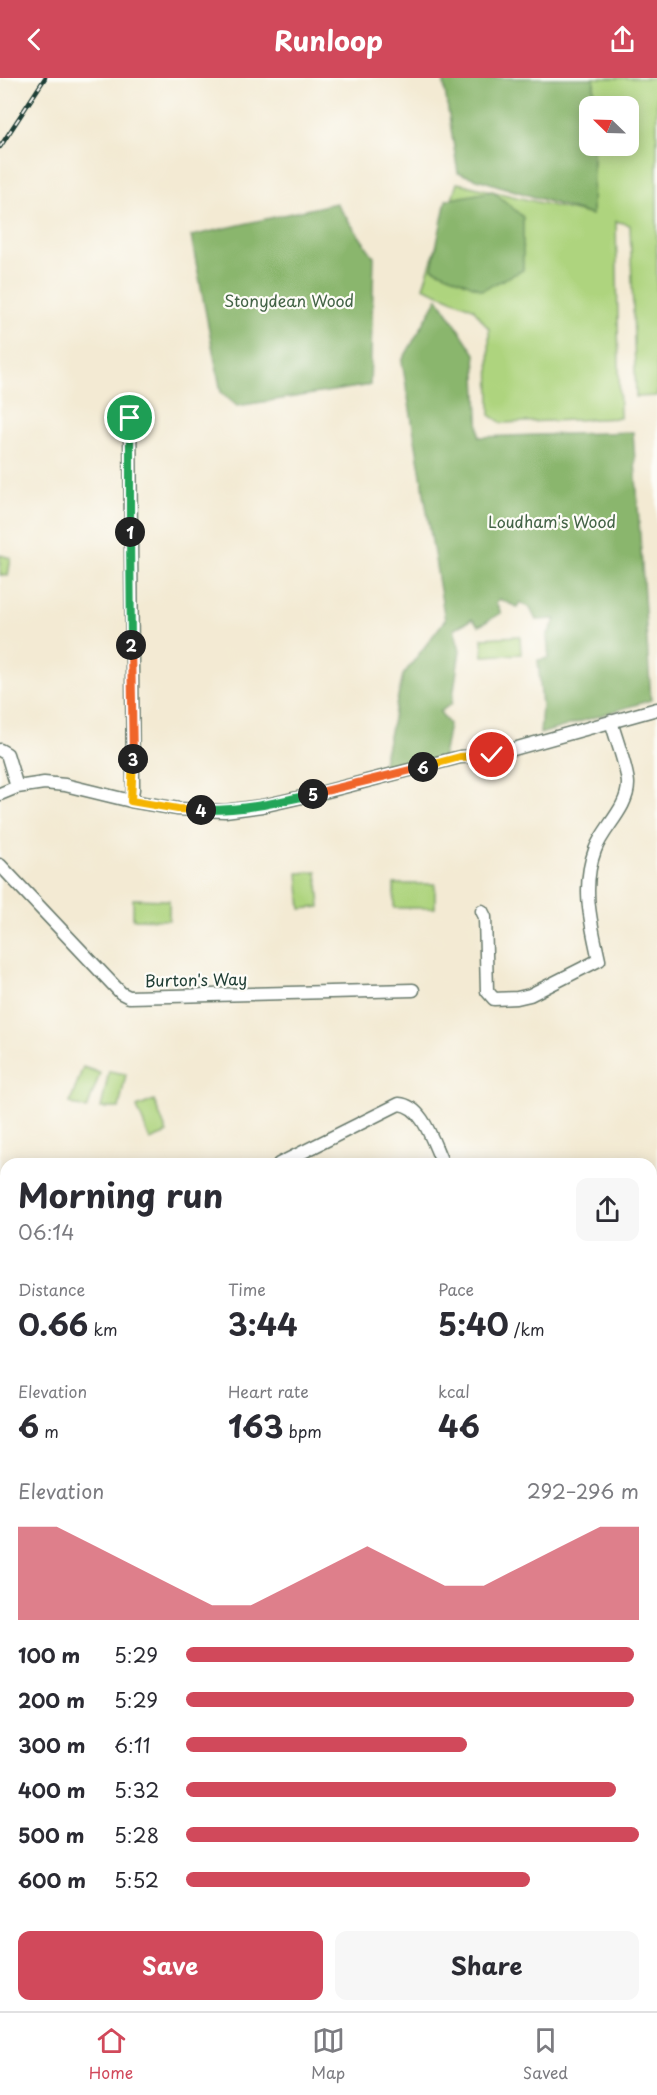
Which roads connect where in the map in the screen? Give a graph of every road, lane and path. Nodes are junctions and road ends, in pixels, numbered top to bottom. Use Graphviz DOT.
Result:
graph roads {
  1 [pos="130,418"];
  2 [pos="657,709"];
  3 [pos="611,721"];
  4 [pos="0,750"];
  5 [pos="17,787"];
  6 [pos="0,794"];
  7 [pos="131,801"];
  8 [pos="0,866"];
  9 [pos="482,911"];
  10 [pos="412,990"];
  11 [pos="291,1158"];
  12 [pos="439,1158"];
  1 -- 7 [label="street"];
  2 -- 3 [label="street"];
  3 -- 7 [label="street"];
  3 -- 9 [label="street"];
  4 -- 5 [label="street"];
  5 -- 6 [label="street"];
  5 -- 7 [label="street"];
  8 -- 10 [label="street, Burton's Way"];
  11 -- 12 [label="street"];
}
